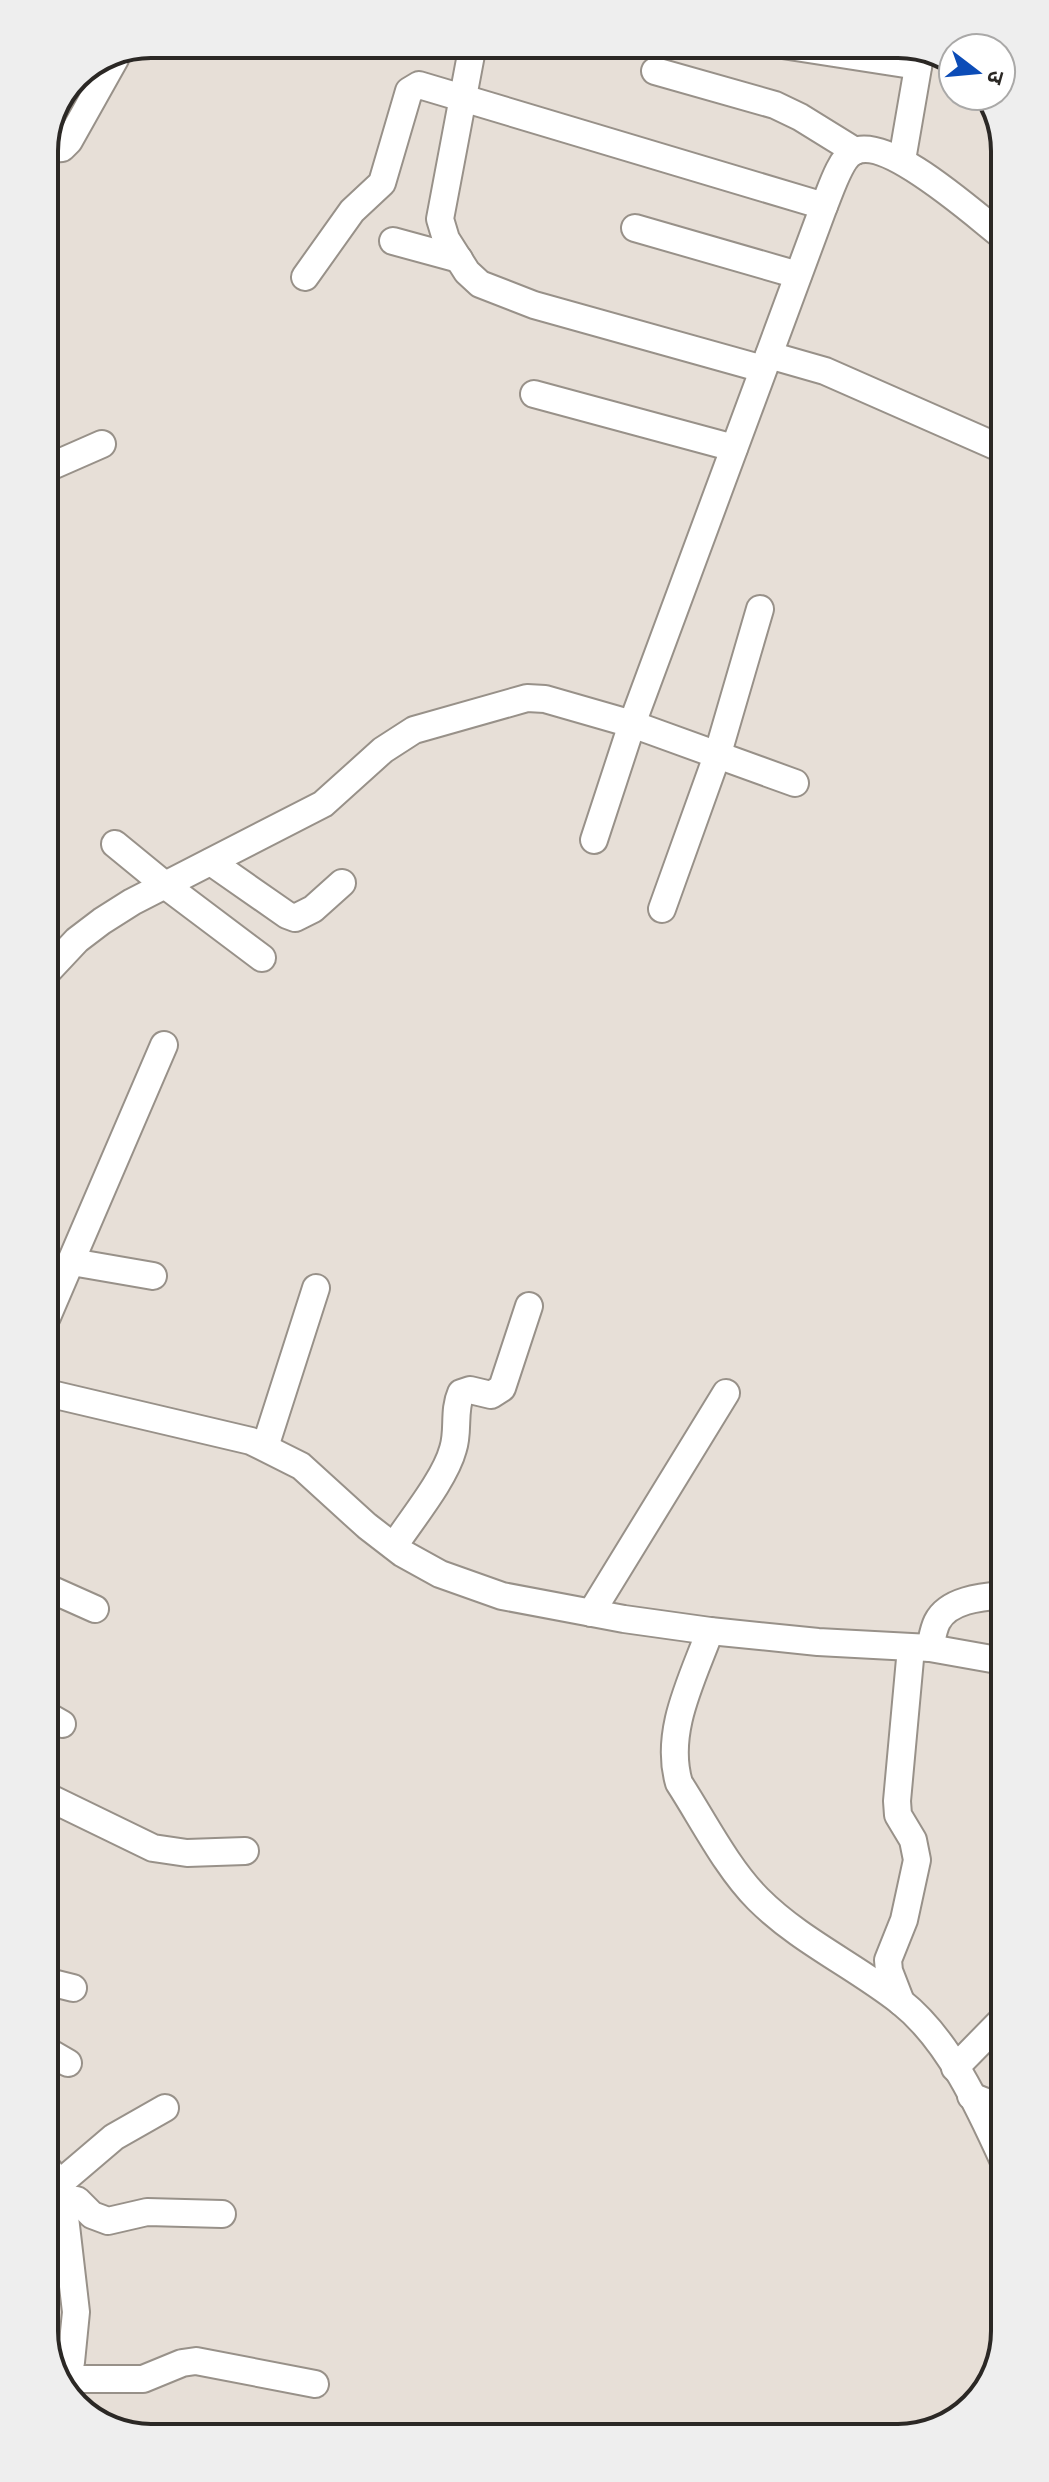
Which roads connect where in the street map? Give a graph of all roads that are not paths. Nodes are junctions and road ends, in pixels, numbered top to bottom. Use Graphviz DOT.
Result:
graph roads {
  1 [pos="471,58"];
  2 [pos="920,61"];
  3 [pos="110,68"];
  4 [pos="655,71"];
  5 [pos="464,98"];
  6 [pos="58,148"];
  7 [pos="855,151"];
  8 [pos="902,160"];
  9 [pos="824,206"];
  10 [pos="991,227"];
  11 [pos="635,228"];
  12 [pos="393,241"];
  13 [pos="459,259"];
  14 [pos="798,275"];
  15 [pos="305,277"];
  16 [pos="766,362"];
  17 [pos="534,394"];
  18 [pos="102,444"];
  19 [pos="991,444"];
  20 [pos="734,448"];
  21 [pos="58,463"];
  22 [pos="760,609"];
  23 [pos="632,724"];
  24 [pos="718,753"];
  25 [pos="795,783"];
  26 [pos="594,840"];
  27 [pos="115,844"];
  28 [pos="211,862"];
  29 [pos="342,883"];
  30 [pos="165,885"];
  31 [pos="662,909"];
  32 [pos="262,958"];
  33 [pos="58,960"];
  34 [pos="164,1045"];
  35 [pos="72,1262"];
  36 [pos="153,1276"];
  37 [pos="316,1288"];
  38 [pos="58,1293"];
  39 [pos="529,1306"];
  40 [pos="726,1393"];
  41 [pos="58,1396"];
  42 [pos="265,1447"];
  43 [pos="394,1546"];
  44 [pos="58,1592"];
  45 [pos="991,1597"];
  46 [pos="95,1609"];
  47 [pos="591,1613"];
  48 [pos="710,1631"];
  49 [pos="920,1648"];
  50 [pos="991,1659"];
  51 [pos="58,1802"];
  52 [pos="245,1851"];
  53 [pos="901,2002"];
  54 [pos="991,2031"];
  55 [pos="955,2068"];
  56 [pos="971,2096"];
  57 [pos="991,2104"];
  58 [pos="165,2108"];
  59 [pos="991,2136"];
  60 [pos="58,2183"];
  61 [pos="58,2185"];
  62 [pos="58,2191"];
  63 [pos="222,2214"];
  64 [pos="67,2370"];
  65 [pos="73,2382"];
  66 [pos="315,2384"];
  1 -- 5 [label="street"];
  2 -- 8 [label="street"];
  3 -- 6 [label="street"];
  4 -- 7 [label="street"];
  5 -- 9 [label="street"];
  5 -- 13 [label="street"];
  5 -- 15 [label="street"];
  7 -- 8 [label="street"];
  7 -- 9 [label="street"];
  8 -- 10 [label="street"];
  9 -- 14 [label="street"];
  11 -- 14 [label="street"];
  12 -- 13 [label="street"];
  13 -- 16 [label="street"];
  14 -- 16 [label="street"];
  16 -- 19 [label="street"];
  16 -- 20 [label="street"];
  17 -- 20 [label="street"];
  18 -- 21 [label="street"];
  20 -- 23 [label="street"];
  22 -- 24 [label="street"];
  23 -- 24 [label="street"];
  23 -- 26 [label="street"];
  23 -- 28 [label="street"];
  24 -- 25 [label="street"];
  24 -- 31 [label="street"];
  27 -- 30 [label="street"];
  28 -- 29 [label="street"];
  28 -- 30 [label="street"];
  30 -- 32 [label="street"];
  30 -- 33 [label="street"];
  34 -- 35 [label="street"];
  35 -- 36 [label="street"];
  35 -- 38 [label="street"];
  37 -- 42 [label="street"];
  39 -- 43 [label="street"];
  40 -- 47 [label="street"];
  41 -- 42 [label="street"];
  42 -- 43 [label="street"];
  43 -- 47 [label="street"];
  44 -- 46 [label="street"];
  45 -- 49 [label="street"];
  47 -- 48 [label="street"];
  48 -- 49 [label="street"];
  48 -- 53 [label="street"];
  49 -- 50 [label="street"];
  49 -- 53 [label="street"];
  51 -- 52 [label="street"];
  53 -- 55 [label="street"];
  54 -- 55 [label="street"];
  55 -- 56 [label="street"];
  56 -- 57 [label="street"];
  56 -- 59 [label="street"];
  58 -- 60 [label="street"];
  61 -- 63 [label="street"];
  62 -- 64 [label="street"];
  65 -- 66 [label="street"];
}
